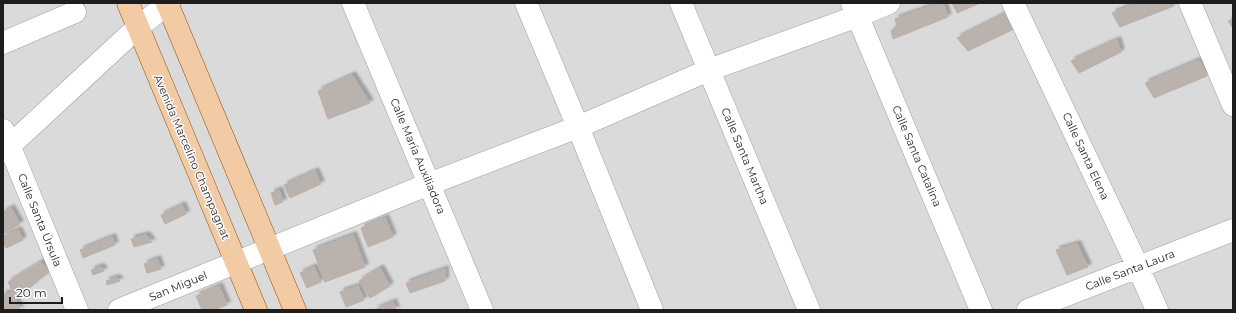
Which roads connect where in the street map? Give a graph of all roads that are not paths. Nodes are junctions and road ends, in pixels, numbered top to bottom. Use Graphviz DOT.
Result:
graph roads {
  1 [pos="128,3"];
  2 [pos="168,3"];
  3 [pos="353,3"];
  4 [pos="526,3"];
  5 [pos="681,3"];
  6 [pos="889,3"];
  7 [pos="1013,3"];
  8 [pos="1190,3"];
  9 [pos="855,9"];
  10 [pos="75,12"];
  11 [pos="138,27"];
  12 [pos="3,43"];
  13 [pos="709,70"];
  14 [pos="1233,105"];
  15 [pos="578,127"];
  16 [pos="5,143"];
  17 [pos="429,184"];
  18 [pos="1233,230"];
  19 [pos="270,250"];
  20 [pos="236,263"];
  21 [pos="1138,267"];
  22 [pos="77,310"];
  23 [pos="119,310"];
  24 [pos="256,310"];
  25 [pos="295,310"];
  26 [pos="482,310"];
  27 [pos="652,310"];
  28 [pos="808,310"];
  29 [pos="982,310"];
  30 [pos="1028,310"];
  31 [pos="1157,310"];
  1 -- 11 [label="main road, Avenida Marcelino Champagnat"];
  2 -- 11 [label="street"];
  2 -- 19 [label="main road"];
  3 -- 17 [label="street, Calle María Auxiliadora"];
  4 -- 15 [label="street"];
  5 -- 13 [label="street, Calle Santa Martha"];
  6 -- 9 [label="street, San Miguel"];
  7 -- 21 [label="street, Calle Santa Elena"];
  8 -- 14 [label="street"];
  9 -- 13 [label="street, San Miguel"];
  9 -- 29 [label="street, Calle Santa Catalina"];
  10 -- 12 [label="street"];
  11 -- 16 [label="street"];
  11 -- 20 [label="main road, Avenida Marcelino Champagnat"];
  13 -- 15 [label="street, San Miguel"];
  13 -- 28 [label="street, Calle Santa Martha"];
  15 -- 17 [label="street, San Miguel"];
  15 -- 27 [label="street"];
  16 -- 22 [label="street, Calle Santa Úrsula"];
  17 -- 19 [label="street, San Miguel"];
  17 -- 26 [label="street, Calle María Auxiliadora"];
  18 -- 21 [label="street, Calle Santa Laura"];
  19 -- 20 [label="street, San Miguel"];
  19 -- 25 [label="main road"];
  20 -- 23 [label="street, San Miguel"];
  20 -- 24 [label="main road, Avenida Marcelino Champagnat"];
  21 -- 30 [label="street, Calle Santa Laura"];
  21 -- 31 [label="street, Calle Santa Elena"];
}
